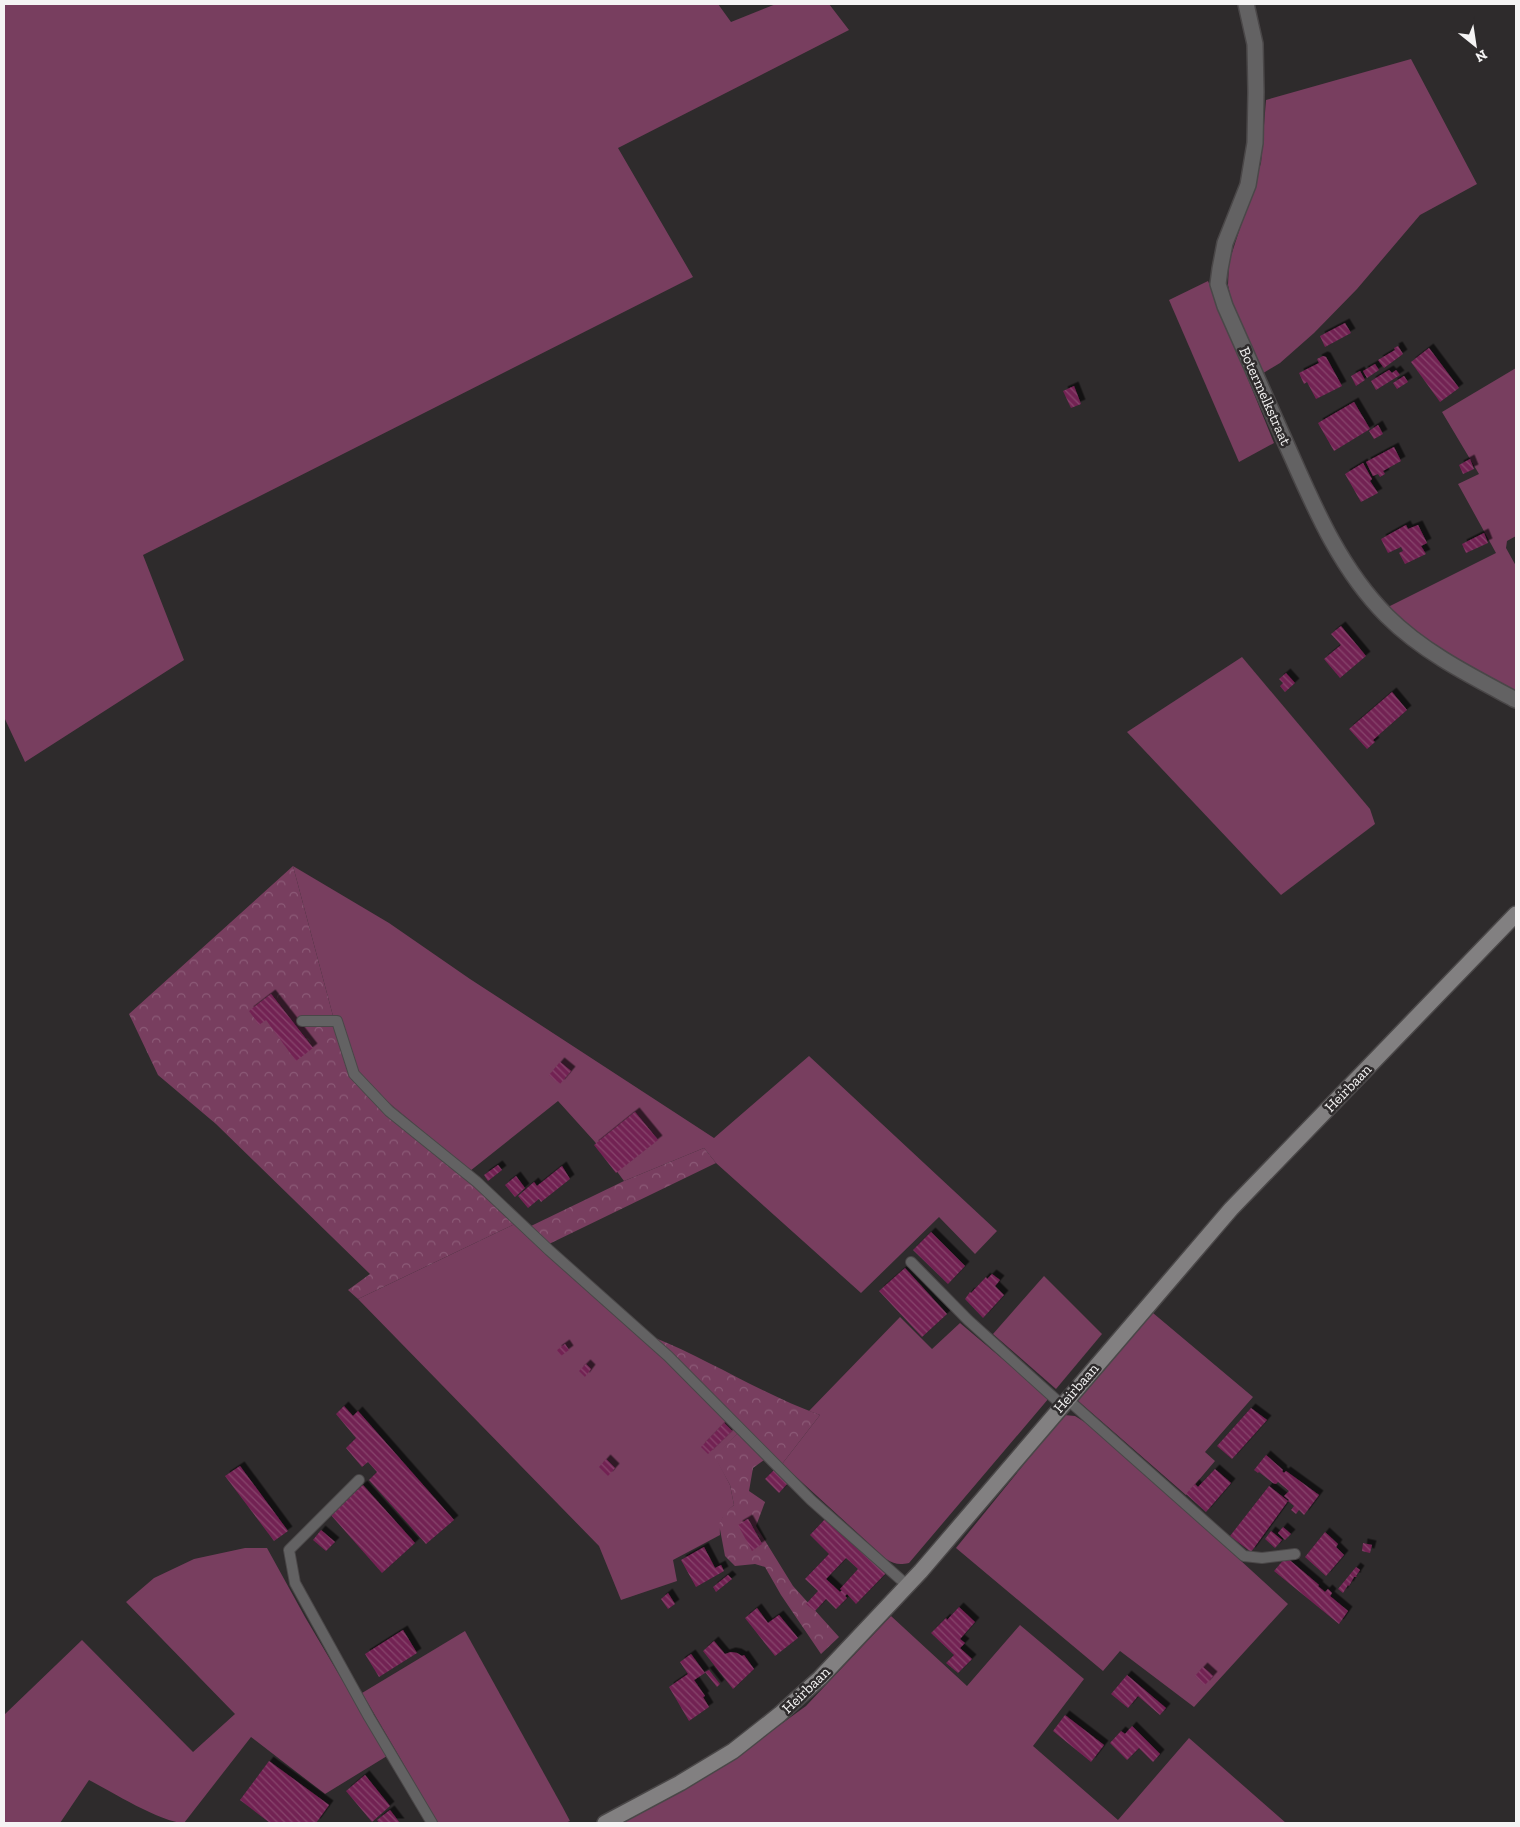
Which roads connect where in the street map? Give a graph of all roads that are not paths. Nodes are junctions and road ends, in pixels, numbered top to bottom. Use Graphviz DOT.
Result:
graph roads {
  1 [pos="1246,4"];
  2 [pos="1516,700"];
  3 [pos="1516,914"];
  4 [pos="302,1021"];
  5 [pos="912,1262"];
  6 [pos="1064,1402"];
  7 [pos="358,1480"];
  8 [pos="1295,1554"];
  9 [pos="908,1586"];
  10 [pos="432,1823"];
  11 [pos="605,1823"];
  1 -- 2 [label="street, Botermelkstraat"];
  3 -- 6 [label="street, Heirbaan"];
  4 -- 9 [label="lane"];
  5 -- 6 [label="lane"];
  6 -- 8 [label="lane"];
  6 -- 9 [label="street, Heirbaan"];
  7 -- 10 [label="lane"];
  9 -- 11 [label="street, Heirbaan"];
}
